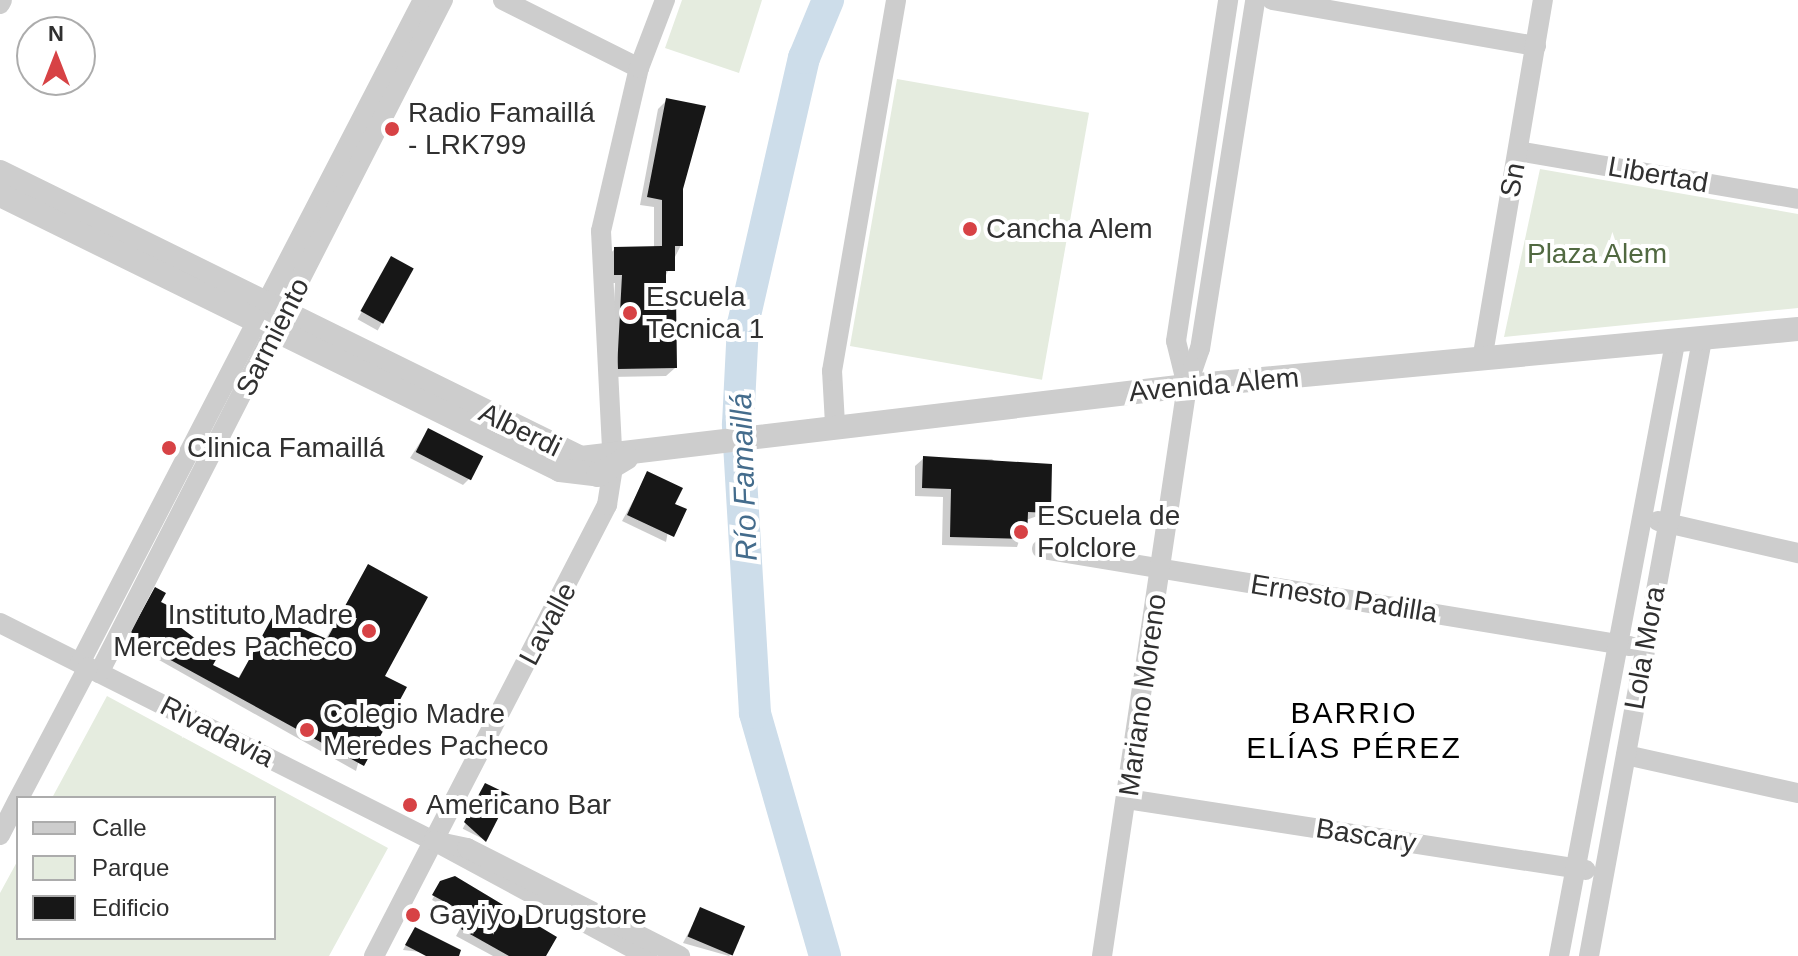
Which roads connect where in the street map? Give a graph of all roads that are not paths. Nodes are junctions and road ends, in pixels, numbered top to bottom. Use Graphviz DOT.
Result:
graph roads {
  1 [pos="423,0"];
  2 [pos="443,0"];
  3 [pos="503,0"];
  4 [pos="665,0"];
  5 [pos="896,0"];
  6 [pos="1228,0"];
  7 [pos="1255,0"];
  8 [pos="1272,0"];
  9 [pos="1543,0"];
  10 [pos="1536,46"];
  11 [pos="639,68"];
  12 [pos="1518,151"];
  13 [pos="0,172"];
  14 [pos="0,195"];
  15 [pos="1798,199"];
  16 [pos="273,318"];
  17 [pos="1798,329"];
  18 [pos="1702,340"];
  19 [pos="1675,343"];
  20 [pos="1482,360"];
  21 [pos="1187,386"];
  22 [pos="828,426"];
  23 [pos="617,460"];
  24 [pos="1643,517"];
  25 [pos="1668,524"];
  26 [pos="1042,549"];
  27 [pos="1798,553"];
  28 [pos="1162,569"];
  29 [pos="0,623"];
  30 [pos="0,638"];
  31 [pos="1618,645"];
  32 [pos="1645,647"];
  33 [pos="87,670"];
  34 [pos="1626,755"];
  35 [pos="1798,793"];
  36 [pos="21,796"];
  37 [pos="1127,799"];
  38 [pos="16,805"];
  39 [pos="0,835"];
  40 [pos="434,841"];
  41 [pos="1576,869"];
  42 [pos="1604,873"];
  43 [pos="374,956"];
  44 [pos="647,956"];
  45 [pos="680,956"];
  46 [pos="1102,956"];
  47 [pos="1559,956"];
  48 [pos="1589,956"];
  1 -- 16 [label="street, Sarmiento"];
  2 -- 16 [label="street, Sarmiento"];
  3 -- 11 [label="street"];
  4 -- 11 [label="street, Lavalle"];
  5 -- 22 [label="street"];
  6 -- 21 [label="street, Mariano Moreno"];
  7 -- 21 [label="street, Mariano Moreno"];
  8 -- 10 [label="street"];
  9 -- 10 [label="street, Sn"];
  10 -- 12 [label="street, Sn"];
  11 -- 23 [label="street, Lavalle"];
  12 -- 15 [label="street, Libertad"];
  12 -- 20 [label="street, Sn"];
  13 -- 16 [label="street, Alberdi"];
  14 -- 16 [label="street, Alberdi"];
  16 -- 23 [label="street, Alberdi"];
  16 -- 33 [label="street, Sarmiento"];
  17 -- 18 [label="street, Avenida Alem"];
  18 -- 19 [label="street, Avenida Alem"];
  18 -- 25 [label="street, Lola Mora"];
  19 -- 20 [label="street, Avenida Alem"];
  19 -- 24 [label="street, Lola Mora"];
  20 -- 21 [label="street, Avenida Alem"];
  21 -- 22 [label="street, Avenida Alem"];
  21 -- 28 [label="street, Mariano Moreno"];
  22 -- 23 [label="street, Avenida Alem"];
  23 -- 40 [label="street, Lavalle"];
  24 -- 25 [label="street"];
  24 -- 31 [label="street, Lola Mora"];
  25 -- 27 [label="street"];
  25 -- 32 [label="street, Lola Mora"];
  26 -- 28 [label="street, Ernesto Padilla"];
  28 -- 31 [label="street, Ernesto Padilla"];
  28 -- 37 [label="street, Mariano Moreno"];
  29 -- 33 [label="street, Rivadavia"];
  30 -- 33 [label="street, Rivadavia"];
  31 -- 32 [label="street, Ernesto Padilla"];
  31 -- 41 [label="street, Lola Mora"];
  32 -- 34 [label="street, Lola Mora"];
  33 -- 36 [label="street, Sarmiento"];
  33 -- 40 [label="street, Rivadavia"];
  34 -- 35 [label="street"];
  34 -- 42 [label="street, Lola Mora"];
  37 -- 41 [label="street, Bascary"];
  37 -- 46 [label="street, Mariano Moreno"];
  38 -- 39 [label="street, Sarmiento"];
  40 -- 43 [label="street, Lavalle"];
  40 -- 44 [label="street, Rivadavia"];
  40 -- 45 [label="street, Rivadavia"];
  41 -- 42 [label="street, Bascary"];
  41 -- 47 [label="street, Lola Mora"];
  42 -- 48 [label="street, Lola Mora"];
}
